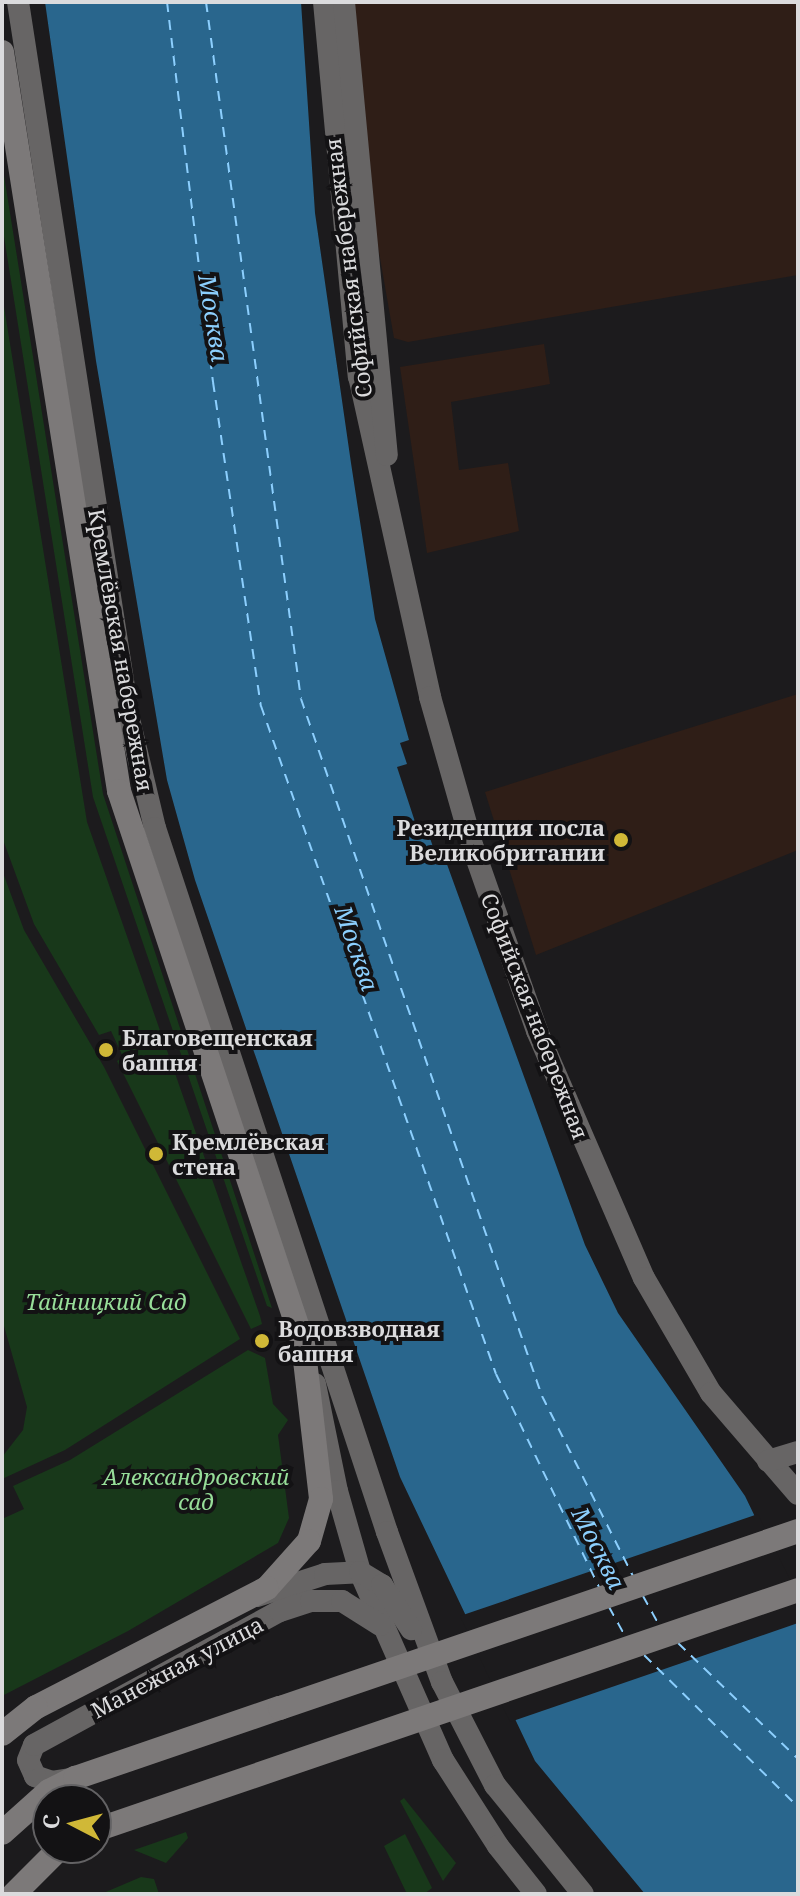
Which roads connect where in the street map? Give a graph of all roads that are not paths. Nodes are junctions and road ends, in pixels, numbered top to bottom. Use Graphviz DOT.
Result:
graph roads {
  1 [pos="18,2"];
  2 [pos="324,2"];
  3 [pos="344,2"];
  4 [pos="2,52"];
  5 [pos="394,532"];
  6 [pos="303,1343"];
  7 [pos="798,1452"];
  8 [pos="768,1461"];
  9 [pos="798,1494"];
  10 [pos="798,1509"];
  11 [pos="798,1531"];
  12 [pos="360,1572"];
  13 [pos="798,1590"];
  14 [pos="251,1598"];
  15 [pos="388,1635"];
  16 [pos="442,1682"];
  17 [pos="2,1734"];
  18 [pos="75,1778"];
  19 [pos="112,1825"];
  20 [pos="2,1833"];
  21 [pos="44,1864"];
  22 [pos="14,1894"];
  23 [pos="536,1894"];
  24 [pos="583,1894"];
  1 -- 16 [label="main road, Кремлёвская набережная"];
  2 -- 5 [label="main road, Софийская набережная"];
  3 -- 5 [label="main road, Софийская набережная"];
  4 -- 6 [label="main road, Кремлёвская набережная"];
  5 -- 8 [label="main road, Софийская набережная"];
  6 -- 12 [label="main road, Кремлёвская набережная"];
  6 -- 14 [label="main road, Манежная улица"];
  7 -- 8 [label="main road"];
  8 -- 9 [label="main road, Софийская набережная"];
  8 -- 10 [label="main road, Софийская набережная"];
  11 -- 18 [label="main road, bridge"];
  12 -- 14 [label="main road, Манежная улица"];
  12 -- 15 [label="main road, Кремлёвская набережная"];
  12 -- 16 [label="main road"];
  13 -- 19 [label="main road, bridge"];
  14 -- 17 [label="main road, Манежная улица"];
  15 -- 18 [label="main road, Манежная улица"];
  15 -- 23 [label="main road, Кремлёвская набережная"];
  16 -- 24 [label="main road"];
  18 -- 20 [label="main road"];
  21 -- 22 [label="main road"];
}
